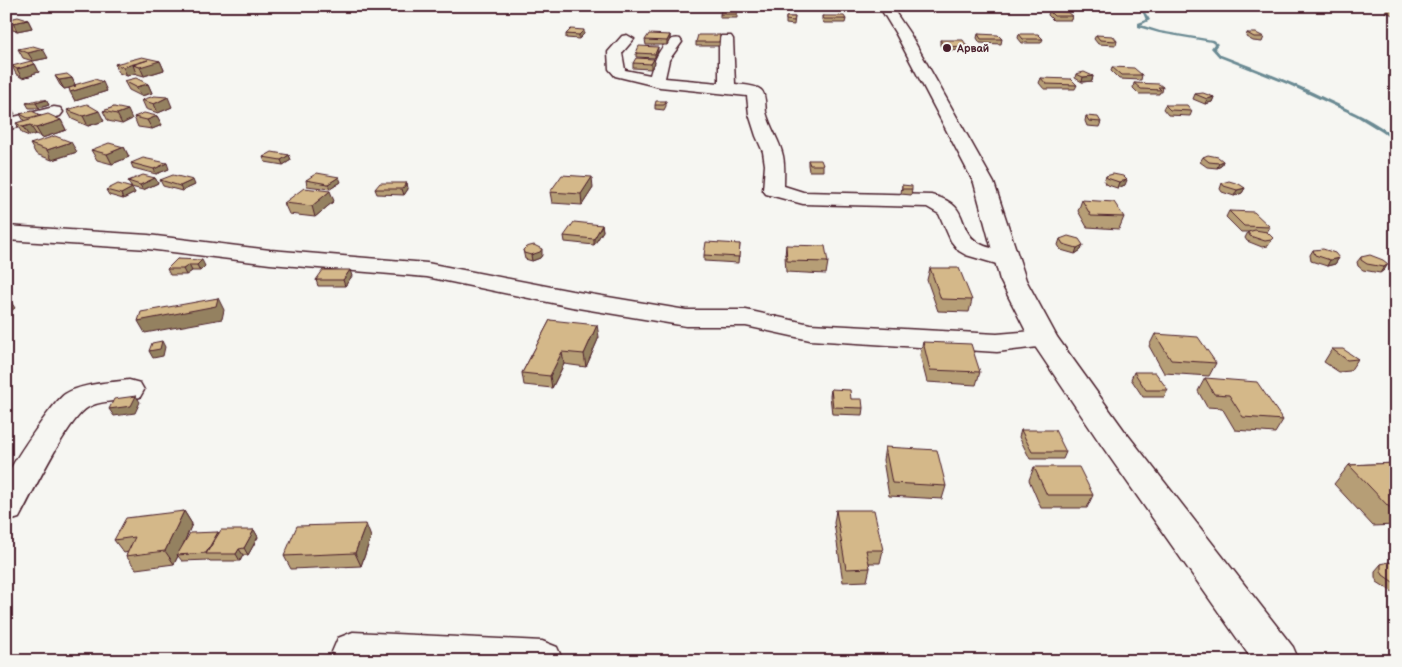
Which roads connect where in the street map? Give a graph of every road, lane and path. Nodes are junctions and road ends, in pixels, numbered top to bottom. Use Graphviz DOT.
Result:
graph roads {
  1 [pos="885,6"];
  2 [pos="726,39"];
  3 [pos="627,40"];
  4 [pos="675,42"];
  5 [pos="656,81"];
  6 [pos="727,89"];
  7 [pos="54,112"];
  8 [pos="6,125"];
  9 [pos="6,233"];
  10 [pos="1007,260"];
  11 [pos="1044,339"];
  12 [pos="129,390"];
  13 [pos="6,508"];
  14 [pos="353,652"];
  15 [pos="542,661"];
  16 [pos="1278,661"];
  1 -- 10 [label="street"];
  2 -- 6 [label="street"];
  3 -- 5 [label="street"];
  4 -- 5 [label="street"];
  5 -- 6 [label="street"];
  6 -- 10 [label="street"];
  7 -- 8 [label="street"];
  9 -- 11 [label="street"];
  10 -- 11 [label="street"];
  11 -- 16 [label="street"];
  12 -- 13 [label="street"];
  14 -- 15 [label="street"];
}
